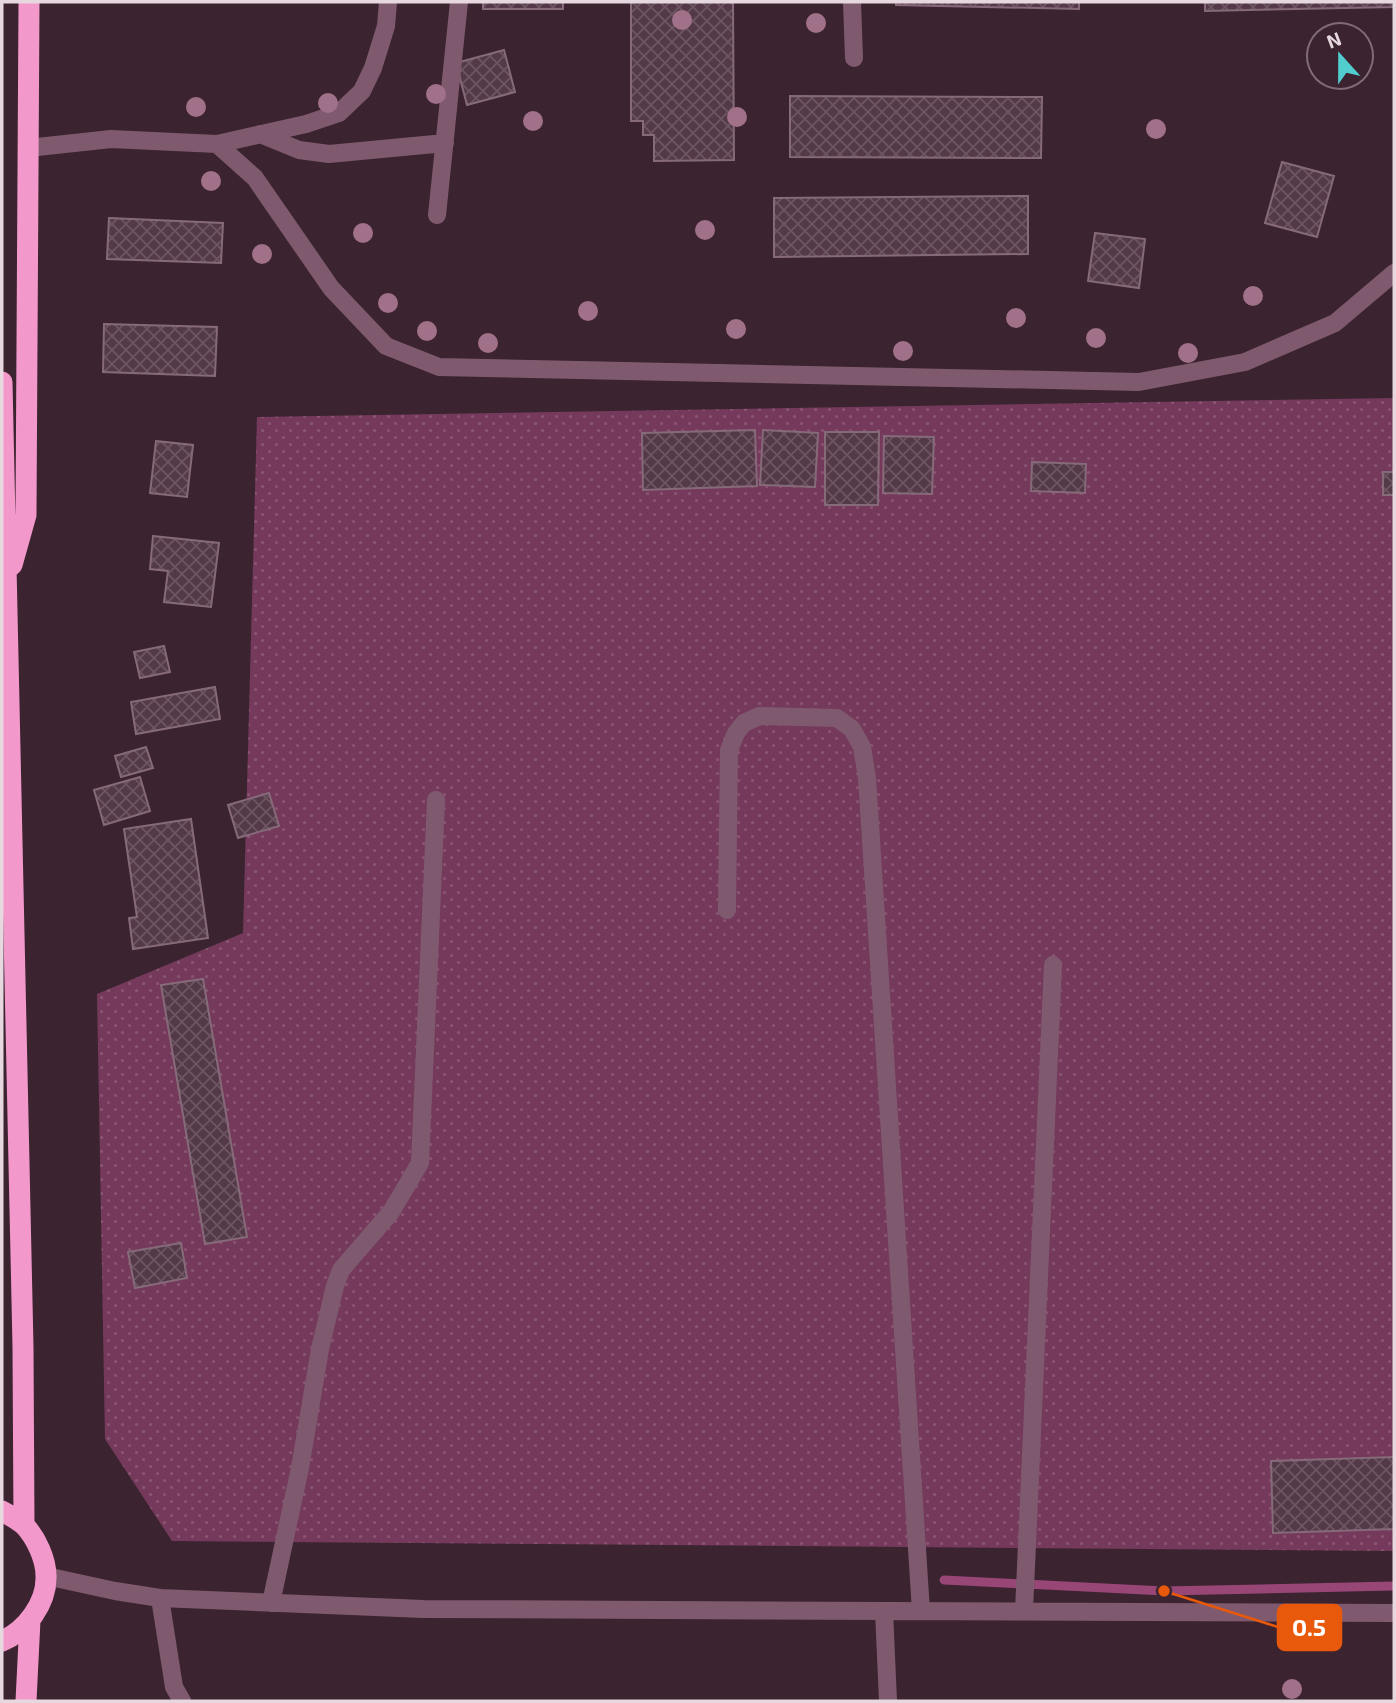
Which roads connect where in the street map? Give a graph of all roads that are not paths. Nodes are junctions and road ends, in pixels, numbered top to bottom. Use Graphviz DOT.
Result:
graph roads {
  1 [pos="29,2"];
  2 [pos="388,2"];
  3 [pos="460,2"];
  4 [pos="852,2"];
  5 [pos="854,58"];
  6 [pos="260,134"];
  7 [pos="445,143"];
  8 [pos="217,144"];
  9 [pos="28,148"];
  10 [pos="437,215"];
  11 [pos="1394,273"];
  12 [pos="2,382"];
  13 [pos="6,585"];
  14 [pos="436,800"];
  15 [pos="727,911"];
  16 [pos="1053,965"];
  17 [pos="2,1511"];
  18 [pos="24,1525"];
  19 [pos="46,1576"];
  20 [pos="160,1598"];
  21 [pos="271,1603"];
  22 [pos="884,1611"];
  23 [pos="921,1611"];
  24 [pos="1024,1611"];
  25 [pos="1394,1613"];
  26 [pos="30,1620"];
  27 [pos="2,1641"];
  28 [pos="26,1701"];
  29 [pos="182,1701"];
  30 [pos="888,1701"];
  1 -- 9 [label="highway"];
  2 -- 6 [label="street"];
  3 -- 7 [label="street"];
  4 -- 5 [label="street"];
  6 -- 7 [label="street"];
  6 -- 8 [label="street"];
  7 -- 10 [label="street"];
  8 -- 9 [label="street"];
  8 -- 11 [label="street"];
  9 -- 13 [label="highway"];
  12 -- 13 [label="highway"];
  13 -- 18 [label="highway"];
  14 -- 21 [label="street"];
  15 -- 23 [label="street"];
  16 -- 24 [label="street"];
  17 -- 18 [label="highway"];
  18 -- 19 [label="highway"];
  19 -- 20 [label="street"];
  19 -- 26 [label="highway"];
  20 -- 21 [label="street"];
  20 -- 29 [label="street"];
  21 -- 22 [label="street"];
  22 -- 23 [label="street"];
  22 -- 30 [label="street"];
  23 -- 24 [label="street"];
  24 -- 25 [label="street"];
  26 -- 27 [label="highway"];
  26 -- 28 [label="highway"];
}
